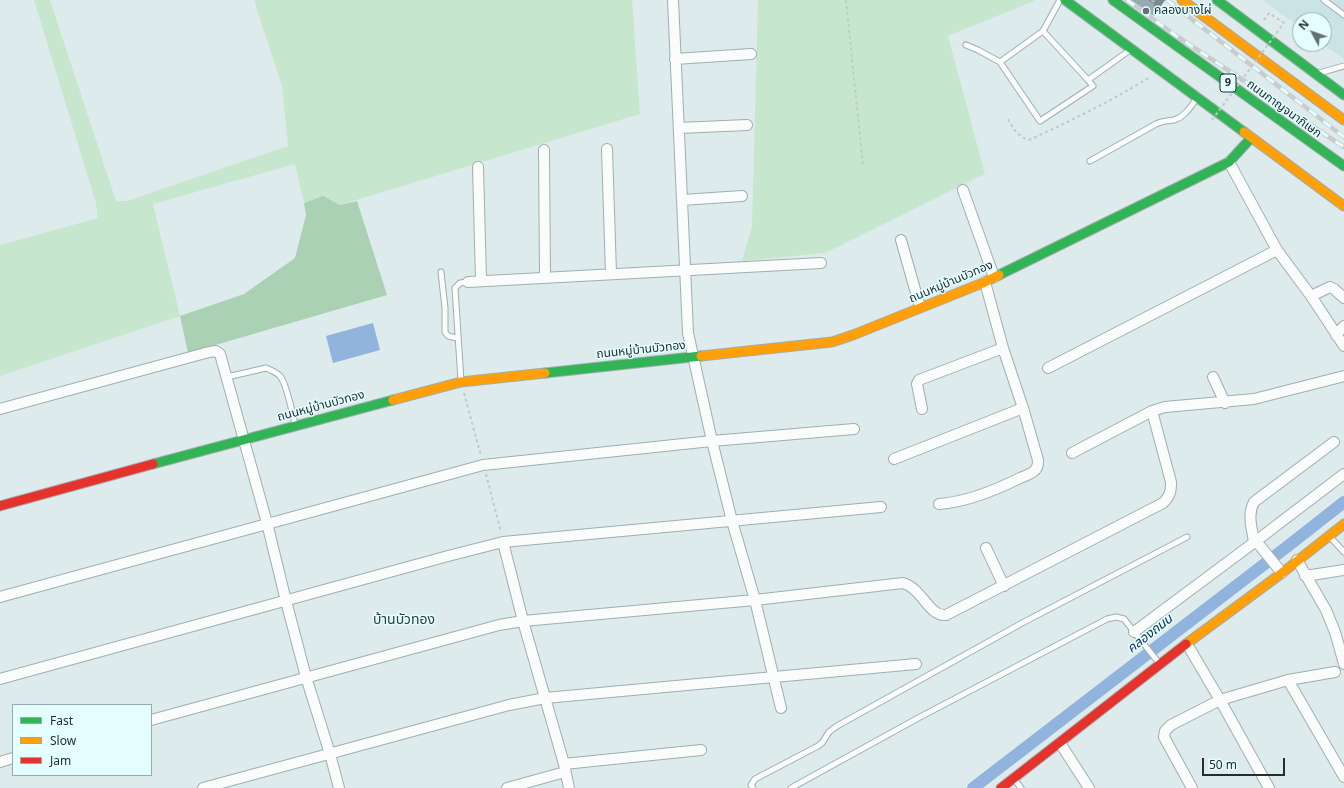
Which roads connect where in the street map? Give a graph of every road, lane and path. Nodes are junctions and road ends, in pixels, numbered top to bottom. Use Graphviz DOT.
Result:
graph roads {
  1 [pos="673,0"];
  2 [pos="846,0"];
  3 [pos="1060,0"];
  4 [pos="1065,0"];
  5 [pos="1113,0"];
  6 [pos="1217,0"];
  7 [pos="1324,0"];
  8 [pos="1184,1"];
  9 [pos="1269,13"];
  10 [pos="1344,15"];
  11 [pos="1043,31"];
  12 [pos="966,45"];
  13 [pos="1132,48"];
  14 [pos="751,54"];
  15 [pos="675,59"];
  16 [pos="1000,62"];
  17 [pos="1344,66"];
  18 [pos="1162,71"];
  19 [pos="1316,74"];
  20 [pos="1088,80"];
  21 [pos="1344,95"];
  22 [pos="1198,98"];
  23 [pos="1008,119"];
  24 [pos="1212,120"];
  25 [pos="1344,120"];
  26 [pos="747,124"];
  27 [pos="678,128"];
  28 [pos="1251,138"];
  29 [pos="607,149"];
  30 [pos="544,150"];
  31 [pos="1090,161"];
  32 [pos="1229,162"];
  33 [pos="863,165"];
  34 [pos="1344,166"];
  35 [pos="478,167"];
  36 [pos="963,190"];
  37 [pos="742,196"];
  38 [pos="682,200"];
  39 [pos="1344,206"];
  40 [pos="901,240"];
  41 [pos="1277,250"];
  42 [pos="821,263"];
  43 [pos="685,270"];
  44 [pos="441,272"];
  45 [pos="611,274"];
  46 [pos="545,277"];
  47 [pos="990,279"];
  48 [pos="481,280"];
  49 [pos="468,282"];
  50 [pos="1311,296"];
  51 [pos="1344,298"];
  52 [pos="920,307"];
  53 [pos="1344,326"];
  54 [pos="1336,335"];
  55 [pos="457,338"];
  56 [pos="1344,346"];
  57 [pos="1003,348"];
  58 [pos="694,357"];
  59 [pos="1048,368"];
  60 [pos="1344,376"];
  61 [pos="227,377"];
  62 [pos="1213,377"];
  63 [pos="461,382"];
  64 [pos="1225,402"];
  65 [pos="1023,408"];
  66 [pos="0,409"];
  67 [pos="922,409"];
  68 [pos="1152,411"];
  69 [pos="295,425"];
  70 [pos="854,429"];
  71 [pos="244,440"];
  72 [pos="712,441"];
  73 [pos="1334,442"];
  74 [pos="1072,453"];
  75 [pos="894,458"];
  76 [pos="1344,474"];
  77 [pos="939,504"];
  78 [pos="0,506"];
  79 [pos="881,507"];
  80 [pos="732,521"];
  81 [pos="267,524"];
  82 [pos="1344,524"];
  83 [pos="1329,536"];
  84 [pos="1187,537"];
  85 [pos="504,542"];
  86 [pos="1256,542"];
  87 [pos="986,548"];
  88 [pos="1344,552"];
  89 [pos="1297,560"];
  90 [pos="1344,570"];
  91 [pos="1282,573"];
  92 [pos="1305,576"];
  93 [pos="1004,586"];
  94 [pos="0,597"];
  95 [pos="755,600"];
  96 [pos="286,601"];
  97 [pos="522,621"];
  98 [pos="1134,632"];
  99 [pos="1187,644"];
  100 [pos="916,664"];
  101 [pos="1159,664"];
  102 [pos="1344,664"];
  103 [pos="1335,672"];
  104 [pos="773,677"];
  105 [pos="306,678"];
  106 [pos="0,679"];
  107 [pos="1288,680"];
  108 [pos="545,698"];
  109 [pos="1220,700"];
  110 [pos="781,708"];
  111 [pos="152,720"];
  112 [pos="1060,743"];
  113 [pos="701,750"];
  114 [pos="330,754"];
  115 [pos="12,758"];
  116 [pos="0,762"];
  117 [pos="565,768"];
  118 [pos="1344,777"];
  119 [pos="1014,778"];
  120 [pos="203,788"];
  121 [pos="339,788"];
  122 [pos="507,788"];
  123 [pos="569,788"];
  124 [pos="753,788"];
  125 [pos="791,788"];
  126 [pos="1001,788"];
  127 [pos="1021,788"];
  128 [pos="1089,788"];
  129 [pos="1192,788"];
  130 [pos="1269,788"];
  1 -- 15 [label="street"];
  2 -- 33 [label="path"];
  3 -- 11 [label="lane"];
  4 -- 13 [label="main road"];
  5 -- 34 [label="main road, ถนนกาญจนาภิเษก / 9"];
  6 -- 19 [label="main road"];
  7 -- 10 [label="lane"];
  8 -- 25 [label="main road"];
  9 -- 24 [label="path, bridge"];
  11 -- 16 [label="lane"];
  11 -- 20 [label="lane"];
  12 -- 16 [label="lane"];
  13 -- 18 [label="main road"];
  13 -- 20 [label="lane"];
  14 -- 15 [label="street"];
  15 -- 27 [label="street"];
  16 -- 20 [label="lane"];
  17 -- 19 [label="lane"];
  18 -- 22 [label="main road"];
  18 -- 23 [label="path"];
  19 -- 21 [label="main road"];
  22 -- 28 [label="main road"];
  22 -- 31 [label="lane"];
  26 -- 27 [label="street"];
  27 -- 38 [label="street"];
  28 -- 32 [label="main road, ถนนหมู่บ้านบัวทอง"];
  28 -- 39 [label="main road"];
  29 -- 45 [label="street"];
  30 -- 46 [label="street"];
  32 -- 41 [label="street"];
  32 -- 47 [label="main road, ถนนหมู่บ้านบัวทอง"];
  35 -- 48 [label="street"];
  36 -- 47 [label="street"];
  37 -- 38 [label="street"];
  38 -- 43 [label="street"];
  40 -- 52 [label="street"];
  41 -- 50 [label="street"];
  41 -- 59 [label="street"];
  42 -- 43 [label="street"];
  43 -- 45 [label="street"];
  43 -- 58 [label="street"];
  44 -- 55 [label="lane"];
  45 -- 46 [label="street"];
  46 -- 48 [label="street"];
  47 -- 52 [label="main road, ถนนหมู่บ้านบัวทอง"];
  47 -- 57 [label="street"];
  48 -- 49 [label="street"];
  49 -- 55 [label="lane"];
  50 -- 51 [label="street"];
  50 -- 54 [label="street"];
  52 -- 58 [label="main road, ถนนหมู่บ้านบัวทอง"];
  53 -- 54 [label="street"];
  54 -- 56 [label="street"];
  55 -- 63 [label="lane"];
  57 -- 65 [label="street"];
  57 -- 67 [label="street"];
  58 -- 63 [label="main road, ถนนหมู่บ้านบัวทอง"];
  58 -- 72 [label="street"];
  60 -- 64 [label="street"];
  61 -- 66 [label="street"];
  61 -- 69 [label="lane"];
  61 -- 71 [label="street"];
  62 -- 64 [label="street"];
  63 -- 69 [label="main road, ถนนหมู่บ้านบัวทอง"];
  64 -- 68 [label="street"];
  65 -- 75 [label="street"];
  65 -- 77 [label="street"];
  68 -- 74 [label="street"];
  68 -- 93 [label="street"];
  69 -- 71 [label="main road, ถนนหมู่บ้านบัวทอง"];
  70 -- 72 [label="street"];
  71 -- 78 [label="main road, ถนนหมู่บ้านบัวทอง"];
  71 -- 81 [label="street"];
  72 -- 80 [label="street"];
  72 -- 81 [label="street"];
  73 -- 86 [label="street"];
  76 -- 86 [label="street"];
  79 -- 80 [label="street"];
  80 -- 85 [label="street"];
  80 -- 95 [label="street"];
  81 -- 94 [label="street"];
  81 -- 96 [label="street"];
  82 -- 83 [label="main road"];
  83 -- 88 [label="lane"];
  83 -- 89 [label="main road"];
  84 -- 124 [label="lane"];
  85 -- 96 [label="street"];
  85 -- 97 [label="street"];
  86 -- 91 [label="street"];
  86 -- 98 [label="street"];
  87 -- 93 [label="street"];
  89 -- 91 [label="main road"];
  89 -- 92 [label="street"];
  90 -- 92 [label="street"];
  91 -- 99 [label="main road"];
  92 -- 102 [label="street"];
  93 -- 95 [label="street"];
  95 -- 97 [label="street"];
  95 -- 104 [label="street"];
  96 -- 105 [label="street"];
  96 -- 106 [label="street"];
  97 -- 105 [label="street"];
  97 -- 108 [label="street"];
  98 -- 101 [label="lane"];
  98 -- 125 [label="lane"];
  99 -- 101 [label="main road"];
  99 -- 109 [label="street"];
  100 -- 104 [label="street"];
  101 -- 112 [label="main road"];
  103 -- 107 [label="street"];
  104 -- 108 [label="street"];
  104 -- 110 [label="street"];
  105 -- 111 [label="street"];
  105 -- 114 [label="street"];
  107 -- 109 [label="street"];
  107 -- 118 [label="street"];
  108 -- 114 [label="street"];
  108 -- 117 [label="street"];
  109 -- 129 [label="street"];
  109 -- 130 [label="street"];
  112 -- 119 [label="main road"];
  112 -- 128 [label="street"];
  113 -- 117 [label="street"];
  114 -- 120 [label="street"];
  114 -- 121 [label="street"];
  115 -- 116 [label="street"];
  117 -- 122 [label="street"];
  117 -- 123 [label="street"];
  119 -- 126 [label="main road"];
  119 -- 127 [label="lane"];
}
